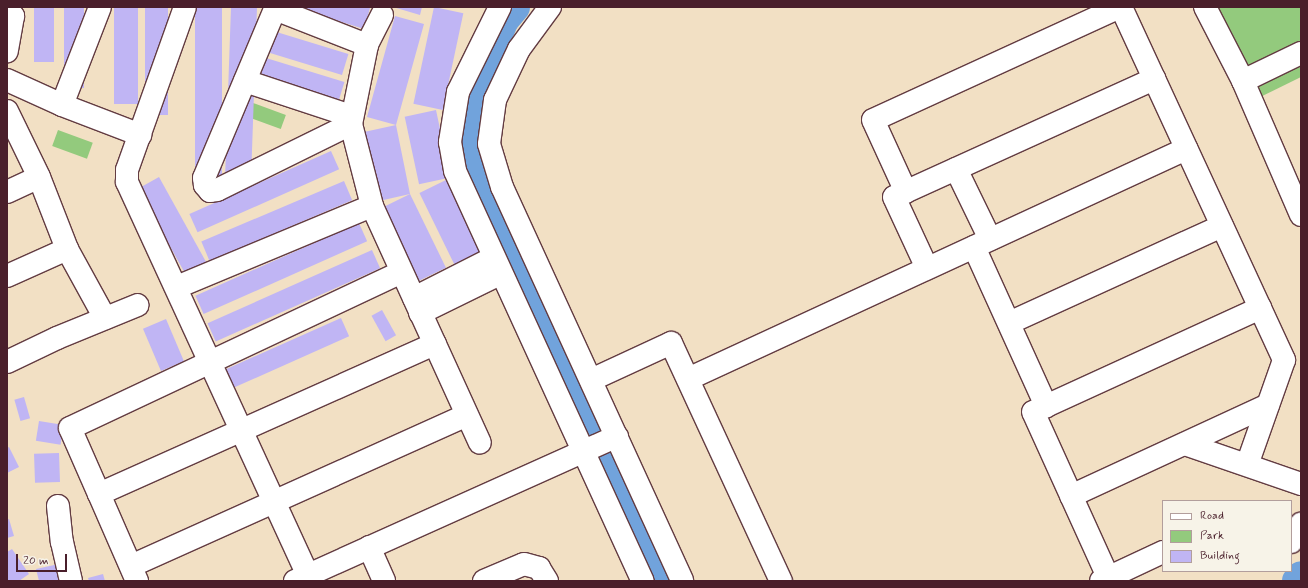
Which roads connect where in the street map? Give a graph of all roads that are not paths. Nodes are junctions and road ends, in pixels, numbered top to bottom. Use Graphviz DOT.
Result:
graph roads {
  1 [pos="100,7"];
  2 [pos="185,7"];
  3 [pos="500,7"];
  4 [pos="550,7"];
  5 [pos="1120,7"];
  6 [pos="1205,7"];
  7 [pos="273,8"];
  8 [pos="12,12"];
  9 [pos="382,15"];
  10 [pos="368,45"];
  11 [pos="7,51"];
  12 [pos="1301,53"];
  13 [pos="1154,79"];
  14 [pos="7,80"];
  15 [pos="245,81"];
  16 [pos="1243,81"];
  17 [pos="62,106"];
  18 [pos="7,111"];
  19 [pos="351,120"];
  20 [pos="140,135"];
  21 [pos="1186,149"];
  22 [pos="956,169"];
  23 [pos="39,177"];
  24 [pos="7,192"];
  25 [pos="906,192"];
  26 [pos="372,206"];
  27 [pos="1301,215"];
  28 [pos="1222,226"];
  29 [pos="982,243"];
  30 [pos="67,249"];
  31 [pos="496,266"];
  32 [pos="927,268"];
  33 [pos="400,272"];
  34 [pos="7,276"];
  35 [pos="177,287"];
  36 [pos="138,305"];
  37 [pos="417,306"];
  38 [pos="1260,308"];
  39 [pos="105,318"];
  40 [pos="1009,323"];
  41 [pos="435,344"];
  42 [pos="211,361"];
  43 [pos="7,362"];
  44 [pos="688,379"];
  45 [pos="591,380"];
  46 [pos="1268,405"];
  47 [pos="1046,406"];
  48 [pos="467,415"];
  49 [pos="242,430"];
  50 [pos="614,438"];
  51 [pos="480,443"];
  52 [pos="1185,444"];
  53 [pos="588,450"];
  54 [pos="1247,465"];
  55 [pos="1301,484"];
  56 [pos="99,494"];
  57 [pos="1071,496"];
  58 [pos="275,502"];
  59 [pos="58,506"];
  60 [pos="1301,524"];
  61 [pos="1292,540"];
  62 [pos="369,547"];
  63 [pos="1162,552"];
  64 [pos="134,574"];
  65 [pos="302,578"];
  66 [pos="1104,579"];
  67 [pos="71,581"];
  68 [pos="384,581"];
  69 [pos="484,581"];
  70 [pos="547,581"];
  71 [pos="643,581"];
  72 [pos="682,581"];
  73 [pos="781,581"];
  1 -- 17 [label="street"];
  2 -- 20 [label="street"];
  3 -- 31 [label="street"];
  4 -- 45 [label="street"];
  5 -- 13 [label="street"];
  5 -- 25 [label="street"];
  6 -- 16 [label="street"];
  7 -- 10 [label="street"];
  7 -- 15 [label="street"];
  8 -- 11 [label="street"];
  9 -- 10 [label="street"];
  10 -- 19 [label="street"];
  12 -- 16 [label="street"];
  13 -- 21 [label="street"];
  13 -- 22 [label="street"];
  14 -- 17 [label="street"];
  15 -- 19 [label="street"];
  15 -- 19 [label="street"];
  16 -- 27 [label="street"];
  17 -- 20 [label="street"];
  18 -- 23 [label="street"];
  19 -- 26 [label="street"];
  20 -- 35 [label="street"];
  21 -- 28 [label="street"];
  21 -- 29 [label="street"];
  22 -- 25 [label="street"];
  22 -- 29 [label="street"];
  23 -- 24 [label="street"];
  23 -- 30 [label="street"];
  25 -- 32 [label="street"];
  26 -- 33 [label="street"];
  26 -- 35 [label="street"];
  28 -- 38 [label="street"];
  28 -- 40 [label="street"];
  29 -- 32 [label="street"];
  29 -- 40 [label="street"];
  30 -- 34 [label="street"];
  30 -- 39 [label="street"];
  31 -- 37 [label="street"];
  31 -- 53 [label="street"];
  32 -- 44 [label="street"];
  33 -- 37 [label="street"];
  33 -- 42 [label="street"];
  35 -- 42 [label="street"];
  36 -- 39 [label="street"];
  37 -- 41 [label="street"];
  38 -- 46 [label="street"];
  38 -- 47 [label="street"];
  39 -- 43 [label="street"];
  40 -- 47 [label="street"];
  41 -- 48 [label="street"];
  41 -- 49 [label="street"];
  42 -- 49 [label="street"];
  42 -- 56 [label="street"];
  44 -- 45 [label="street"];
  44 -- 73 [label="street"];
  45 -- 50 [label="street"];
  46 -- 52 [label="street"];
  46 -- 54 [label="street"];
  47 -- 57 [label="street"];
  48 -- 51 [label="street"];
  48 -- 58 [label="street"];
  49 -- 56 [label="street"];
  49 -- 58 [label="street"];
  50 -- 53 [label="street"];
  50 -- 72 [label="street"];
  52 -- 54 [label="street"];
  52 -- 57 [label="street"];
  53 -- 62 [label="street"];
  53 -- 71 [label="street"];
  54 -- 55 [label="street"];
  56 -- 64 [label="street"];
  57 -- 66 [label="street"];
  58 -- 64 [label="street"];
  58 -- 65 [label="street"];
  59 -- 67 [label="street"];
  60 -- 61 [label="street"];
  62 -- 65 [label="street"];
  62 -- 68 [label="street"];
  63 -- 66 [label="street"];
  69 -- 70 [label="street"];
}
